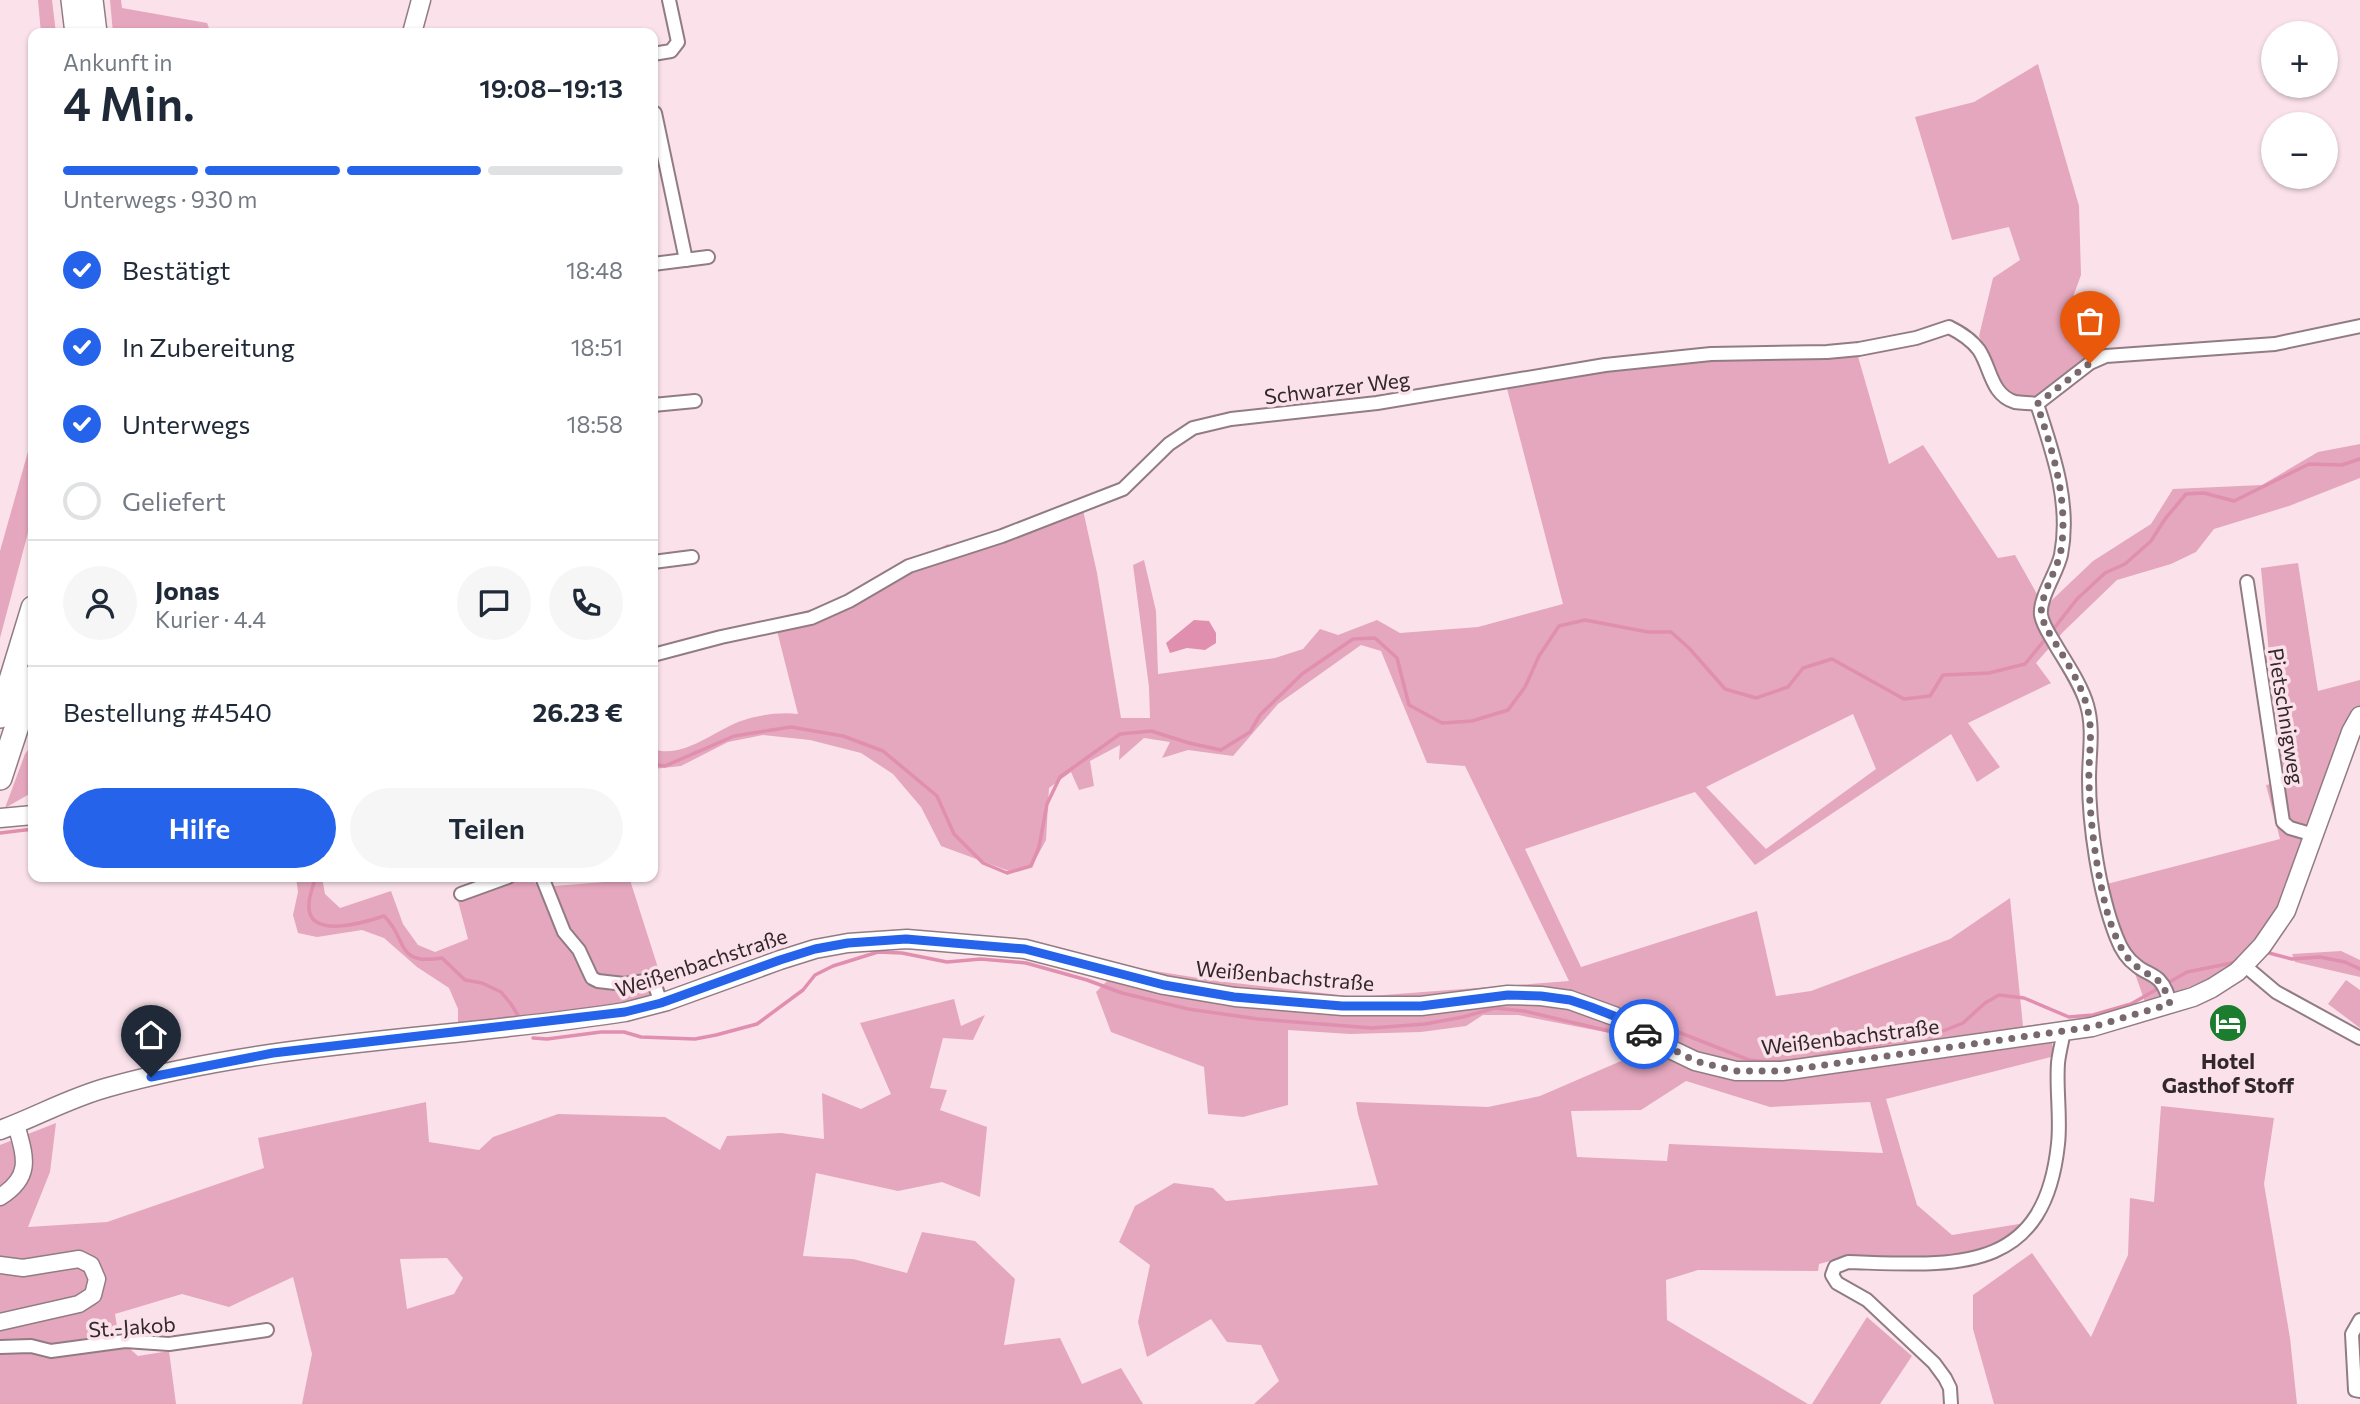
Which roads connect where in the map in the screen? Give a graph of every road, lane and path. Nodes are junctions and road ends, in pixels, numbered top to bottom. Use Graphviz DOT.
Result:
graph roads {
  1 [pos="73,0"];
  2 [pos="92,0"];
  3 [pos="421,0"];
  4 [pos="669,0"];
  5 [pos="77,28"];
  6 [pos="95,28"];
  7 [pos="413,28"];
  8 [pos="658,53"];
  9 [pos="658,123"];
  10 [pos="708,257"];
  11 [pos="686,260"];
  12 [pos="658,263"];
  13 [pos="2360,326"];
  14 [pos="695,401"];
  15 [pos="2037,404"];
  16 [pos="658,405"];
  17 [pos="692,557"];
  18 [pos="658,561"];
  19 [pos="2247,582"];
  20 [pos="28,624"];
  21 [pos="658,654"];
  22 [pos="28,692"];
  23 [pos="0,716"];
  24 [pos="2360,716"];
  25 [pos="3,768"];
  26 [pos="28,815"];
  27 [pos="0,818"];
  28 [pos="2314,835"];
  29 [pos="494,882"];
  30 [pos="544,882"];
  31 [pos="461,894"];
  32 [pos="2244,965"];
  33 [pos="2166,992"];
  34 [pos="661,1003"];
  35 [pos="2064,1031"];
  36 [pos="2360,1038"];
  37 [pos="8,1127"];
  38 [pos="0,1197"];
  39 [pos="0,1265"];
  40 [pos="2360,1321"];
  41 [pos="0,1322"];
  42 [pos="267,1330"];
  43 [pos="0,1347"];
  44 [pos="2360,1391"];
  45 [pos="1951,1404"];
  1 -- 5 [label="highway"];
  2 -- 6 [label="highway"];
  3 -- 7 [label="main road"];
  4 -- 8 [label="street"];
  9 -- 11 [label="street"];
  10 -- 11 [label="street"];
  11 -- 12 [label="street"];
  13 -- 15 [label="street"];
  14 -- 16 [label="street"];
  15 -- 21 [label="street, Schwarzer Weg"];
  15 -- 33 [label="street"];
  17 -- 18 [label="street"];
  19 -- 28 [label="street, Pietschnigweg"];
  20 -- 23 [label="highway"];
  22 -- 25 [label="highway"];
  24 -- 28 [label="main road, Weißenbachstraße"];
  26 -- 27 [label="main road"];
  28 -- 32 [label="main road, Weißenbachstraße"];
  29 -- 31 [label="street"];
  30 -- 34 [label="street"];
  32 -- 33 [label="main road, Weißenbachstraße"];
  32 -- 36 [label="street"];
  33 -- 35 [label="main road, Weißenbachstraße"];
  34 -- 35 [label="main road, Weißenbachstraße"];
  34 -- 37 [label="main road, Weißenbachstraße"];
  35 -- 45 [label="street"];
  37 -- 38 [label="street"];
  39 -- 41 [label="street"];
  40 -- 44 [label="street"];
  42 -- 43 [label="street, St.-Jakob"];
}
